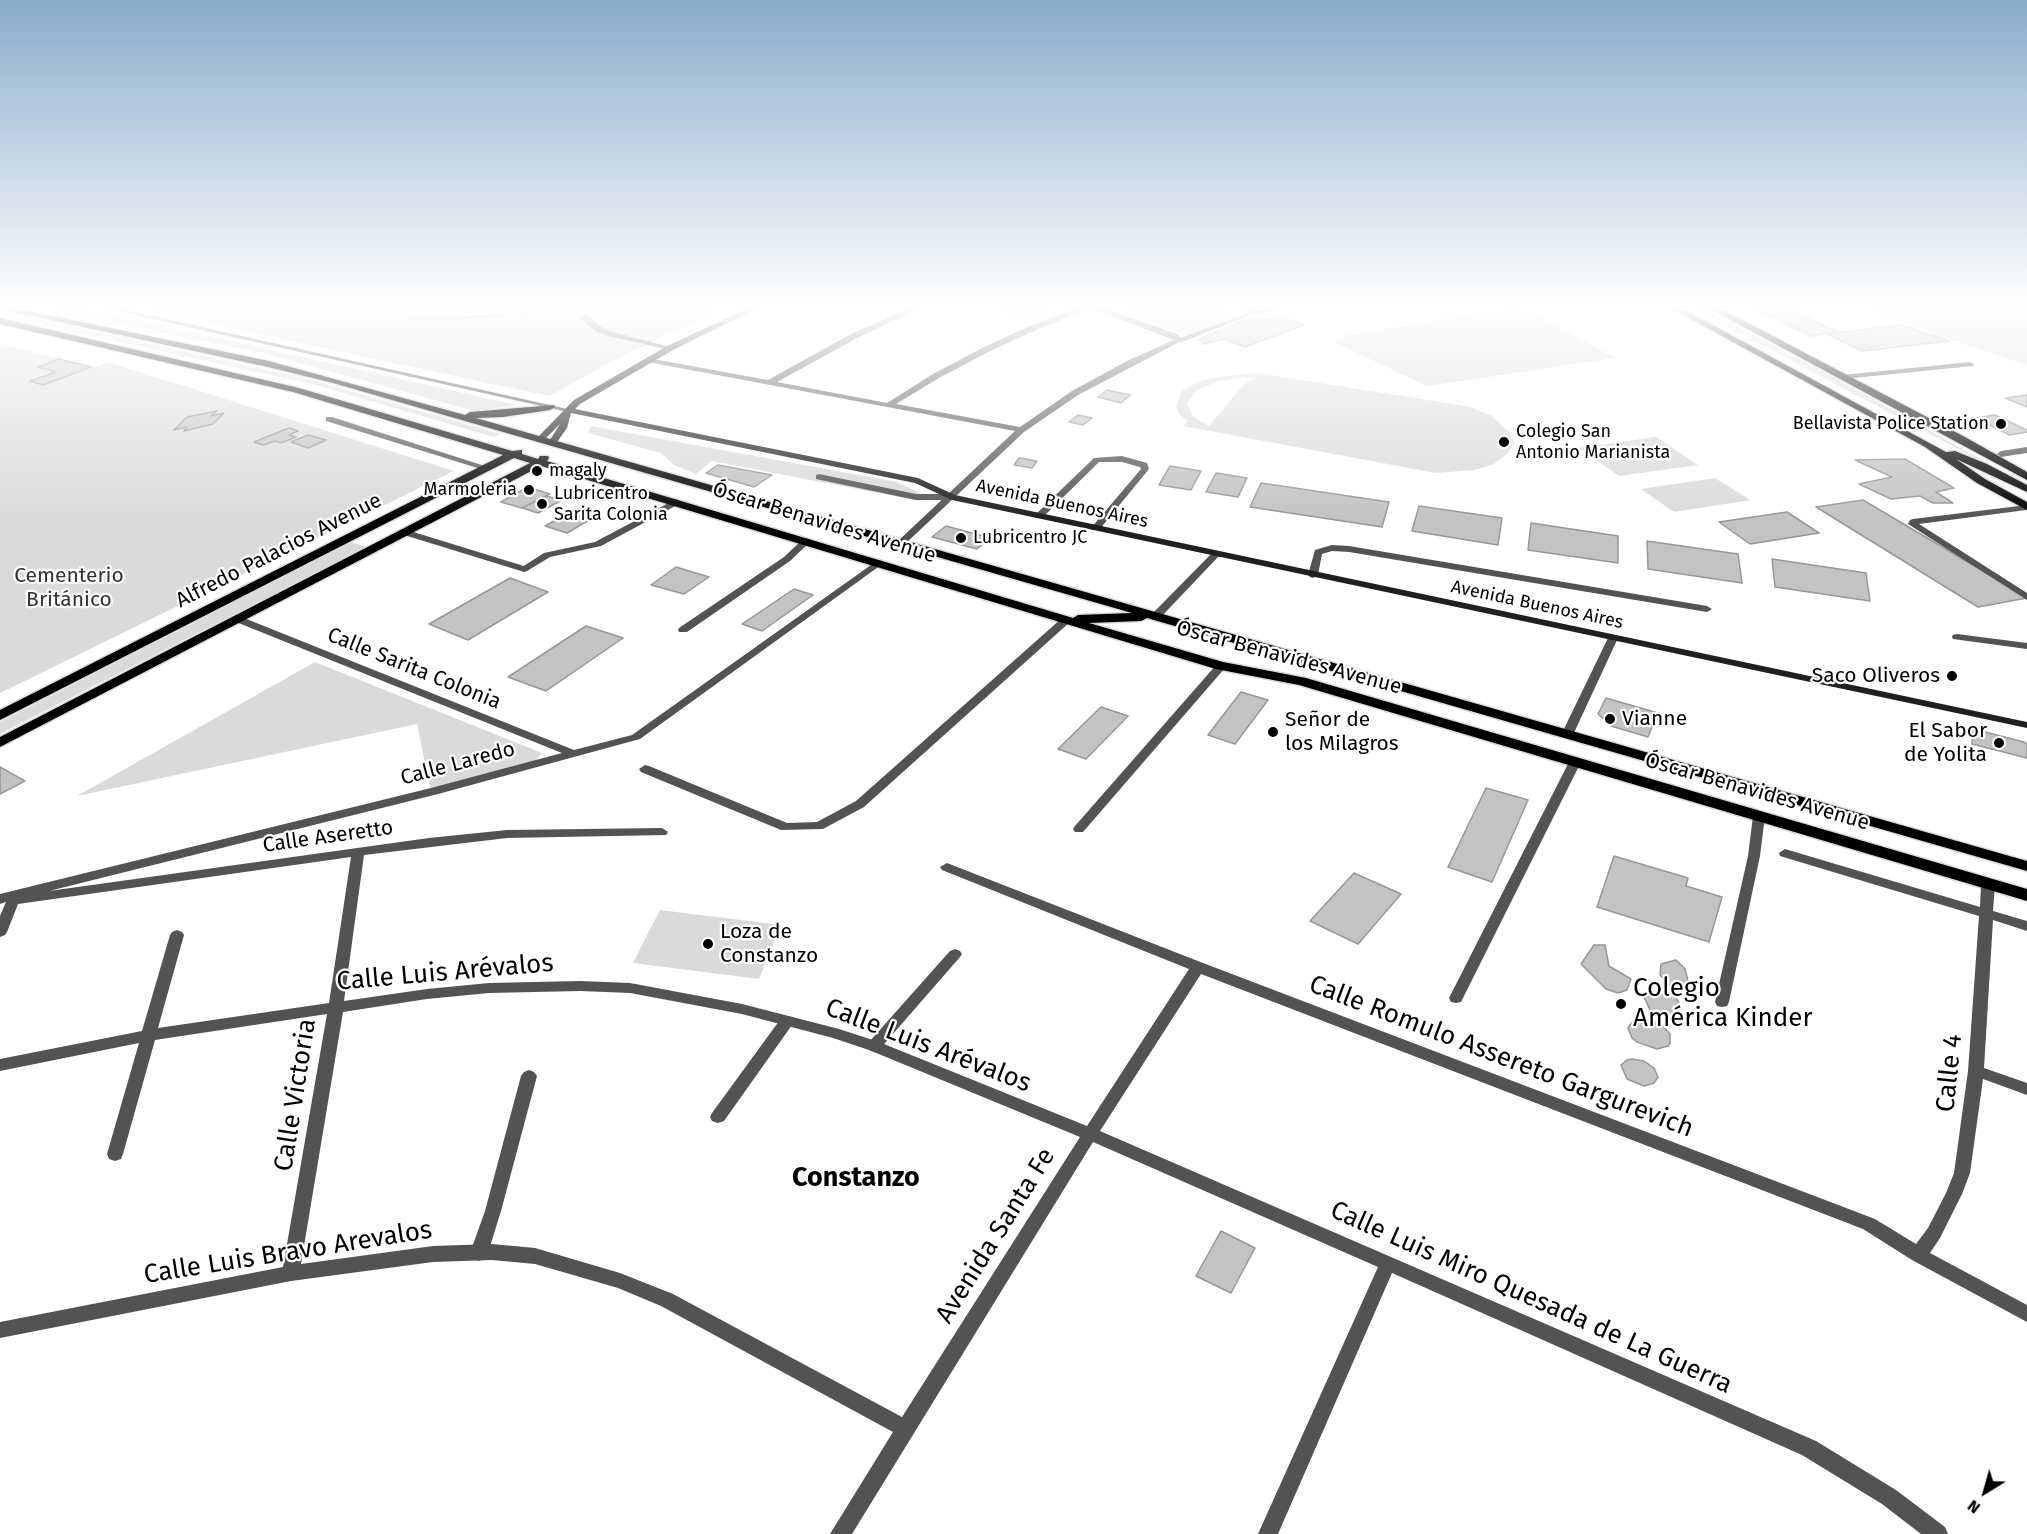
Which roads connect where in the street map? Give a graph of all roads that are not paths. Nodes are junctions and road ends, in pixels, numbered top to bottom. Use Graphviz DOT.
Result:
graph roads {
  1 [pos="244,377"];
  2 [pos="314,377"];
  3 [pos="414,377"];
  4 [pos="620,377"];
  5 [pos="735,377"];
  6 [pos="781,377"];
  7 [pos="935,377"];
  8 [pos="1106,377"];
  9 [pos="1802,377"];
  10 [pos="1844,377"];
  11 [pos="1848,377"];
  12 [pos="769,383"];
  13 [pos="889,405"];
  14 [pos="550,407"];
  15 [pos="568,410"];
  16 [pos="455,416"];
  17 [pos="329,418"];
  18 [pos="1021,430"];
  19 [pos="539,440"];
  20 [pos="552,443"];
  21 [pos="1929,445"];
  22 [pos="2027,450"];
  23 [pos="515,454"];
  24 [pos="2002,459"];
  25 [pos="541,462"];
  26 [pos="2027,467"];
  27 [pos="487,468"];
  28 [pos="819,477"];
  29 [pos="2027,477"];
  30 [pos="2027,489"];
  31 [pos="952,497"];
  32 [pos="676,502"];
  33 [pos="2027,507"];
  34 [pos="1039,516"];
  35 [pos="1096,528"];
  36 [pos="366,529"];
  37 [pos="401,536"];
  38 [pos="806,541"];
  39 [pos="901,543"];
  40 [pos="1216,554"];
  41 [pos="878,563"];
  42 [pos="1312,575"];
  43 [pos="2027,597"];
  44 [pos="1065,608"];
  45 [pos="1707,609"];
  46 [pos="1156,616"];
  47 [pos="240,620"];
  48 [pos="683,630"];
  49 [pos="1957,637"];
  50 [pos="1613,638"];
  51 [pos="2027,646"];
  52 [pos="1221,666"];
  53 [pos="0,716"];
  54 [pos="2027,725"];
  55 [pos="1568,735"];
  56 [pos="0,743"];
  57 [pos="574,754"];
  58 [pos="1575,762"];
  59 [pos="645,769"];
  60 [pos="1796,800"];
  61 [pos="1759,816"];
  62 [pos="1790,825"];
  63 [pos="1078,828"];
  64 [pos="662,832"];
  65 [pos="1785,853"];
  66 [pos="358,854"];
  67 [pos="2027,866"];
  68 [pos="947,867"];
  69 [pos="1988,884"];
  70 [pos="2027,895"];
  71 [pos="7,899"];
  72 [pos="1988,914"];
  73 [pos="2027,926"];
  74 [pos="0,932"];
  75 [pos="177,935"];
  76 [pos="955,954"];
  77 [pos="1198,967"];
  78 [pos="1456,998"];
  79 [pos="1722,1002"];
  80 [pos="336,1007"];
  81 [pos="787,1021"];
  82 [pos="149,1035"];
  83 [pos="874,1046"];
  84 [pos="0,1065"];
  85 [pos="1976,1071"];
  86 [pos="529,1076"];
  87 [pos="2027,1089"];
  88 [pos="718,1117"];
  89 [pos="1090,1134"];
  90 [pos="115,1154"];
  91 [pos="479,1252"];
  92 [pos="1918,1255"];
  93 [pos="1388,1263"];
  94 [pos="291,1273"];
  95 [pos="2027,1314"];
  96 [pos="0,1330"];
  97 [pos="906,1429"];
  98 [pos="840,1534"];
  99 [pos="1268,1534"];
  100 [pos="1938,1534"];
  1 -- 23 [label="main road"];
  2 -- 16 [label="main road"];
  3 -- 14 [label="street, Avenida Buenos Aires"];
  4 -- 15 [label="main road, Alfredo Palacios Avenue"];
  5 -- 12 [label="street"];
  6 -- 12 [label="street"];
  7 -- 13 [label="street"];
  8 -- 18 [label="street"];
  9 -- 21 [label="main road"];
  10 -- 11 [label="street"];
  10 -- 24 [label="main road"];
  12 -- 13 [label="street"];
  13 -- 18 [label="street"];
  14 -- 15 [label="street, Avenida Buenos Aires"];
  14 -- 16 [label="main road"];
  15 -- 19 [label="main road, Alfredo Palacios Avenue"];
  15 -- 20 [label="main road"];
  15 -- 31 [label="main road, Avenida Buenos Aires"];
  16 -- 19 [label="main road"];
  17 -- 27 [label="street"];
  18 -- 31 [label="street"];
  19 -- 20 [label="main road, Óscar Benavides Avenue"];
  19 -- 23 [label="main road, Alfredo Palacios Avenue"];
  20 -- 25 [label="main road"];
  20 -- 39 [label="main road, Óscar Benavides Avenue"];
  21 -- 30 [label="main road"];
  21 -- 33 [label="main road"];
  22 -- 24 [label="street"];
  23 -- 25 [label="main road, Óscar Benavides Avenue"];
  23 -- 27 [label="main road, Alfredo Palacios Avenue"];
  24 -- 26 [label="main road"];
  24 -- 29 [label="main road"];
  25 -- 32 [label="main road, Óscar Benavides Avenue"];
  25 -- 37 [label="main road, Alfredo Palacios Avenue"];
  27 -- 36 [label="main road, Alfredo Palacios Avenue"];
  28 -- 31 [label="street"];
  31 -- 34 [label="main road, Avenida Buenos Aires"];
  31 -- 39 [label="street"];
  32 -- 37 [label="street"];
  32 -- 38 [label="main road, Óscar Benavides Avenue"];
  33 -- 43 [label="street"];
  34 -- 35 [label="main road, Avenida Buenos Aires"];
  34 -- 35 [label="street"];
  35 -- 40 [label="main road, Avenida Buenos Aires"];
  36 -- 37 [label="main road"];
  36 -- 53 [label="main road, Alfredo Palacios Avenue"];
  37 -- 47 [label="main road, Alfredo Palacios Avenue"];
  38 -- 41 [label="main road, Óscar Benavides Avenue"];
  38 -- 48 [label="street"];
  39 -- 44 [label="main road, Óscar Benavides Avenue"];
  40 -- 42 [label="main road, Avenida Buenos Aires"];
  40 -- 46 [label="street"];
  41 -- 44 [label="main road, Óscar Benavides Avenue"];
  41 -- 57 [label="street, Calle Laredo"];
  42 -- 45 [label="street"];
  42 -- 50 [label="main road, Avenida Buenos Aires"];
  44 -- 46 [label="main road, Óscar Benavides Avenue"];
  44 -- 46 [label="main road"];
  44 -- 52 [label="main road, Óscar Benavides Avenue"];
  44 -- 59 [label="street"];
  46 -- 55 [label="main road, Óscar Benavides Avenue"];
  47 -- 56 [label="main road, Alfredo Palacios Avenue"];
  47 -- 57 [label="street, Calle Sarita Colonia"];
  49 -- 51 [label="street"];
  50 -- 54 [label="main road, Avenida Buenos Aires"];
  50 -- 55 [label="street"];
  52 -- 58 [label="main road, Óscar Benavides Avenue"];
  52 -- 63 [label="street"];
  55 -- 60 [label="main road, Óscar Benavides Avenue"];
  57 -- 71 [label="street, Calle Laredo"];
  58 -- 61 [label="main road, Óscar Benavides Avenue"];
  58 -- 78 [label="street"];
  60 -- 62 [label="main road"];
  60 -- 67 [label="main road, Óscar Benavides Avenue"];
  61 -- 62 [label="main road, Óscar Benavides Avenue"];
  61 -- 79 [label="street"];
  62 -- 69 [label="main road, Óscar Benavides Avenue"];
  64 -- 66 [label="street, Calle Aseretto"];
  65 -- 72 [label="street"];
  66 -- 71 [label="street, Calle Aseretto"];
  66 -- 80 [label="street, Calle Victoria"];
  68 -- 77 [label="street, Calle Romulo Assereto Gargurevich"];
  69 -- 70 [label="main road, Óscar Benavides Avenue"];
  69 -- 72 [label="street, Calle 4"];
  71 -- 74 [label="street"];
  72 -- 73 [label="street"];
  72 -- 85 [label="street, Calle 4"];
  75 -- 82 [label="street"];
  76 -- 83 [label="street"];
  77 -- 89 [label="street, Avenida Santa Fe"];
  77 -- 92 [label="street, Calle Romulo Assereto Gargurevich"];
  80 -- 81 [label="street, Calle Luis Arévalos"];
  80 -- 82 [label="street, Calle Luis Arévalos"];
  80 -- 94 [label="street, Calle Victoria"];
  81 -- 83 [label="street, Calle Luis Arévalos"];
  81 -- 88 [label="street"];
  82 -- 84 [label="street, Calle Luis Arévalos"];
  82 -- 90 [label="street"];
  83 -- 89 [label="street, Calle Luis Arévalos"];
  85 -- 87 [label="street"];
  85 -- 92 [label="street, Calle 4"];
  86 -- 91 [label="street"];
  89 -- 93 [label="street, Calle Luis Miro Quesada de La Guerra"];
  89 -- 97 [label="street, Avenida Santa Fe"];
  91 -- 94 [label="street, Calle Luis Bravo Arevalos"];
  91 -- 97 [label="street, Calle Luis Bravo Arevalos"];
  92 -- 95 [label="street, Calle Romulo Assereto Gargurevich"];
  93 -- 99 [label="street"];
  93 -- 100 [label="street, Calle Luis Miro Quesada de La Guerra"];
  94 -- 96 [label="street, Calle Luis Bravo Arevalos"];
  97 -- 98 [label="street, Avenida Santa Fe"];
}
